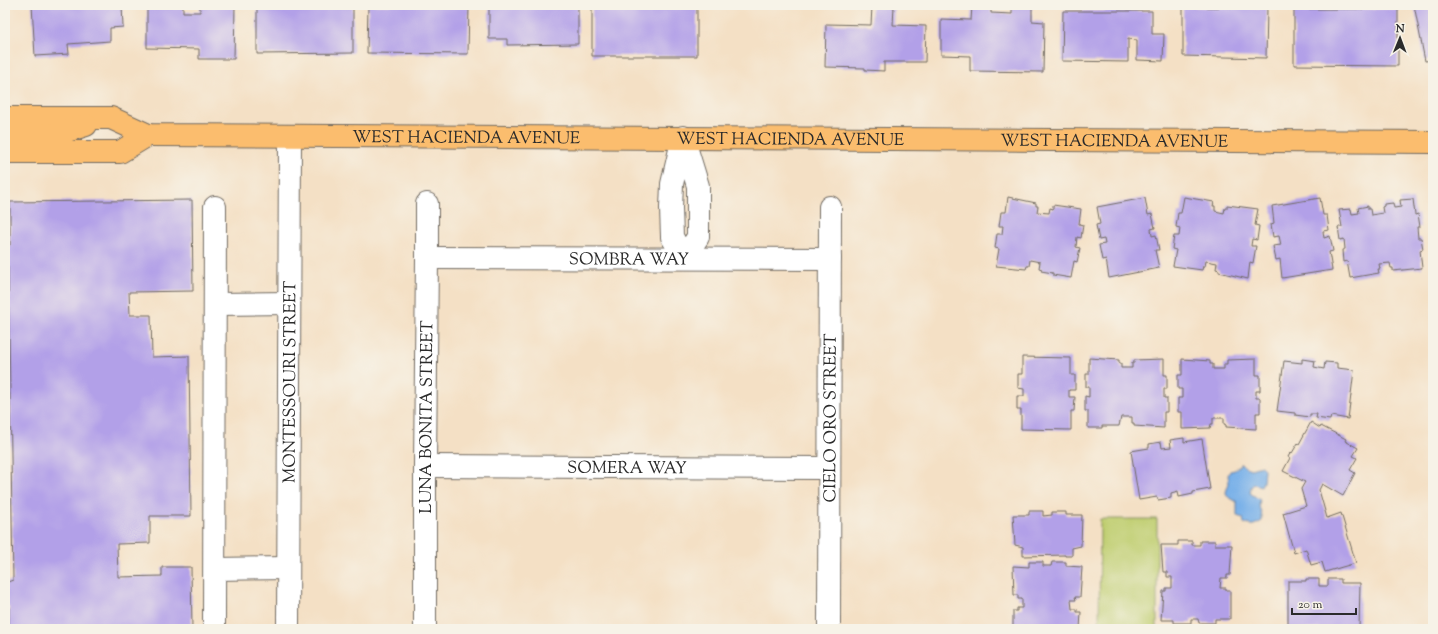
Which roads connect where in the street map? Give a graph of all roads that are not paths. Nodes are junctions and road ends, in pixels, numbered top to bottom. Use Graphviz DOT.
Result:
graph roads {
  1 [pos="5,118"];
  2 [pos="111,118"];
  3 [pos="148,135"];
  4 [pos="290,136"];
  5 [pos="683,137"];
  6 [pos="5,140"];
  7 [pos="1433,142"];
  8 [pos="5,152"];
  9 [pos="427,204"];
  10 [pos="830,206"];
  11 [pos="215,207"];
  12 [pos="672,208"];
  13 [pos="698,208"];
  14 [pos="427,258"];
  15 [pos="684,258"];
  16 [pos="830,258"];
  17 [pos="289,303"];
  18 [pos="215,304"];
  19 [pos="425,466"];
  20 [pos="829,468"];
  21 [pos="288,568"];
  22 [pos="215,569"];
  23 [pos="214,629"];
  24 [pos="288,629"];
  25 [pos="425,629"];
  26 [pos="829,629"];
  1 -- 2 [label="main road, WEST HACIENDA AVENUE"];
  2 -- 3 [label="main road, WEST HACIENDA AVENUE"];
  2 -- 6 [label="main road"];
  3 -- 4 [label="main road, WEST HACIENDA AVENUE"];
  3 -- 8 [label="main road"];
  4 -- 5 [label="main road, WEST HACIENDA AVENUE"];
  4 -- 17 [label="street, MONTESSOURI STREET"];
  5 -- 7 [label="main road, WEST HACIENDA AVENUE"];
  5 -- 12 [label="street"];
  5 -- 13 [label="street"];
  9 -- 14 [label="street, LUNA BONITA STREET"];
  10 -- 16 [label="street, CIELO ORO STREET"];
  11 -- 18 [label="street"];
  12 -- 13 [label="street"];
  12 -- 15 [label="street"];
  13 -- 15 [label="street"];
  14 -- 15 [label="street, SOMBRA WAY"];
  14 -- 19 [label="street, LUNA BONITA STREET"];
  15 -- 16 [label="street, SOMBRA WAY"];
  16 -- 20 [label="street, CIELO ORO STREET"];
  17 -- 18 [label="street"];
  17 -- 21 [label="street, MONTESSOURI STREET"];
  18 -- 22 [label="street"];
  19 -- 20 [label="street, SOMERA WAY"];
  19 -- 25 [label="street, LUNA BONITA STREET"];
  20 -- 26 [label="street, CIELO ORO STREET"];
  21 -- 22 [label="street"];
  21 -- 24 [label="street, MONTESSOURI STREET"];
  22 -- 23 [label="street"];
}
